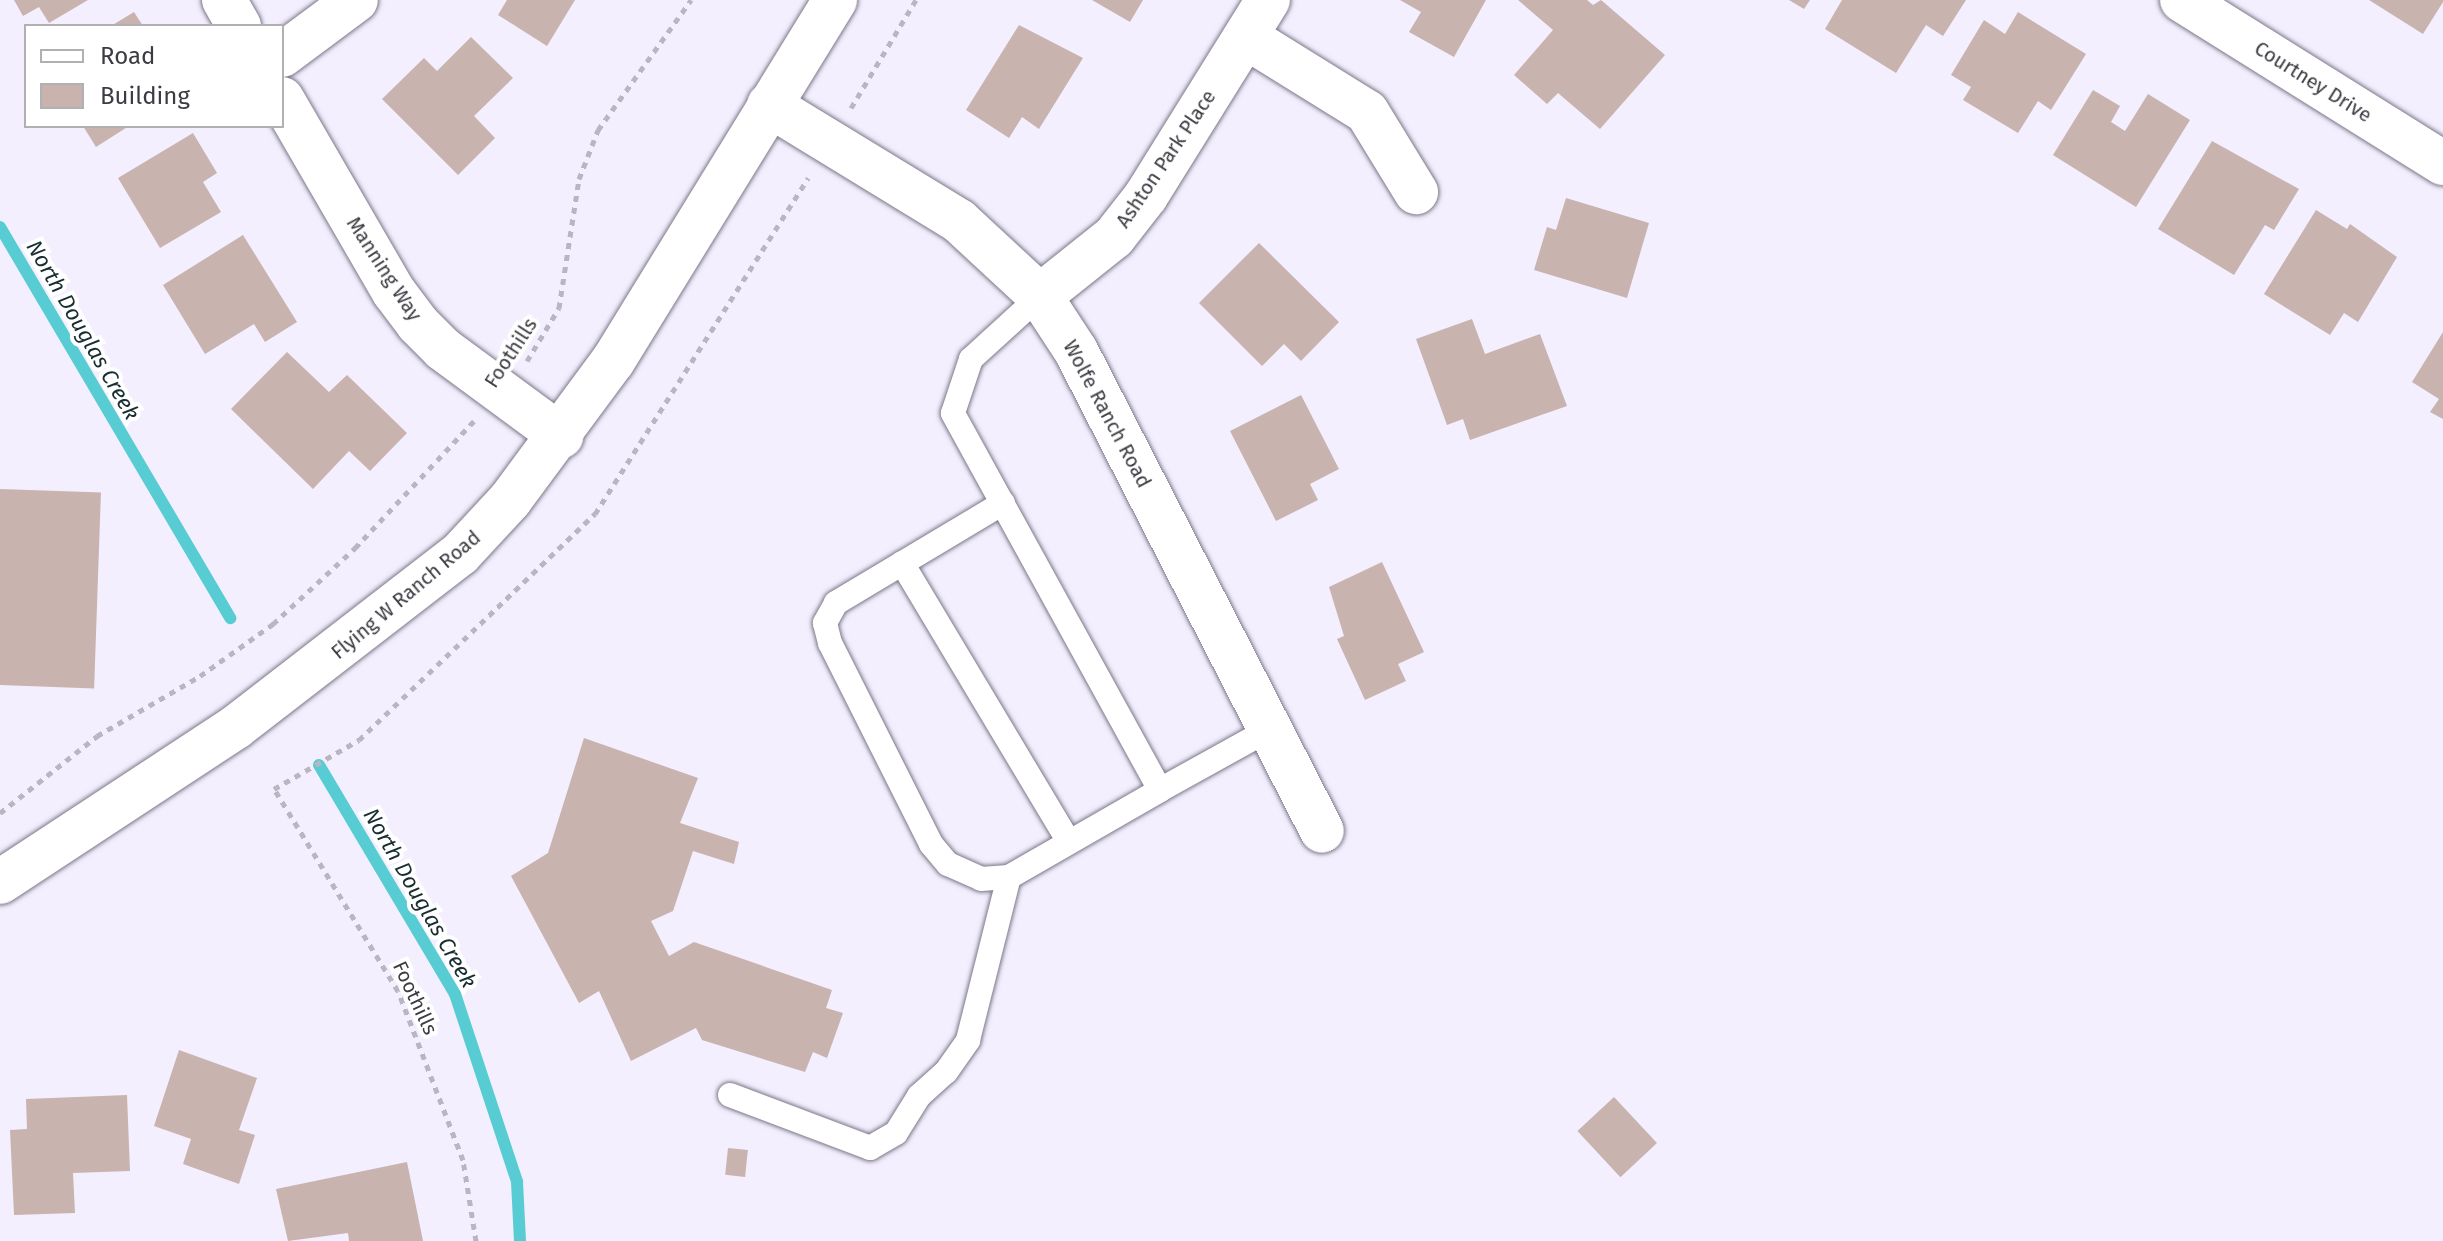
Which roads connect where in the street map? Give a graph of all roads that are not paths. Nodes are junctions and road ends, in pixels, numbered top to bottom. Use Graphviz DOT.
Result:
graph roads {
  1 [pos="224,0"];
  2 [pos="356,0"];
  3 [pos="835,0"];
  4 [pos="1268,0"];
  5 [pos="2182,0"];
  6 [pos="238,24"];
  7 [pos="1246,37"];
  8 [pos="284,54"];
  9 [pos="284,102"];
  10 [pos="769,105"];
  11 [pos="2443,163"];
  12 [pos="1416,192"];
  13 [pos="1040,296"];
  14 [pos="561,436"];
  15 [pos="1003,503"];
  16 [pos="902,563"];
  17 [pos="1270,729"];
  18 [pos="1160,790"];
  19 [pos="1322,831"];
  20 [pos="1069,842"];
  21 [pos="1009,877"];
  22 [pos="0,882"];
  23 [pos="730,1095"];
  1 -- 6 [label="street"];
  2 -- 8 [label="street"];
  3 -- 10 [label="street, Flying W Ranch Road"];
  4 -- 7 [label="street, Ashton Park Place"];
  5 -- 11 [label="street, Courtney Drive"];
  7 -- 12 [label="street"];
  7 -- 13 [label="street, Ashton Park Place"];
  9 -- 14 [label="street, Manning Way"];
  10 -- 13 [label="street, Wolfe Ranch Road"];
  10 -- 14 [label="street, Flying W Ranch Road"];
  13 -- 15 [label="lane"];
  13 -- 17 [label="street, Wolfe Ranch Road"];
  14 -- 22 [label="street, Flying W Ranch Road"];
  15 -- 16 [label="lane"];
  15 -- 18 [label="lane"];
  16 -- 20 [label="lane"];
  16 -- 21 [label="lane"];
  17 -- 18 [label="lane"];
  17 -- 19 [label="street, Wolfe Ranch Road"];
  18 -- 20 [label="lane"];
  20 -- 21 [label="lane"];
  21 -- 23 [label="lane"];
}
